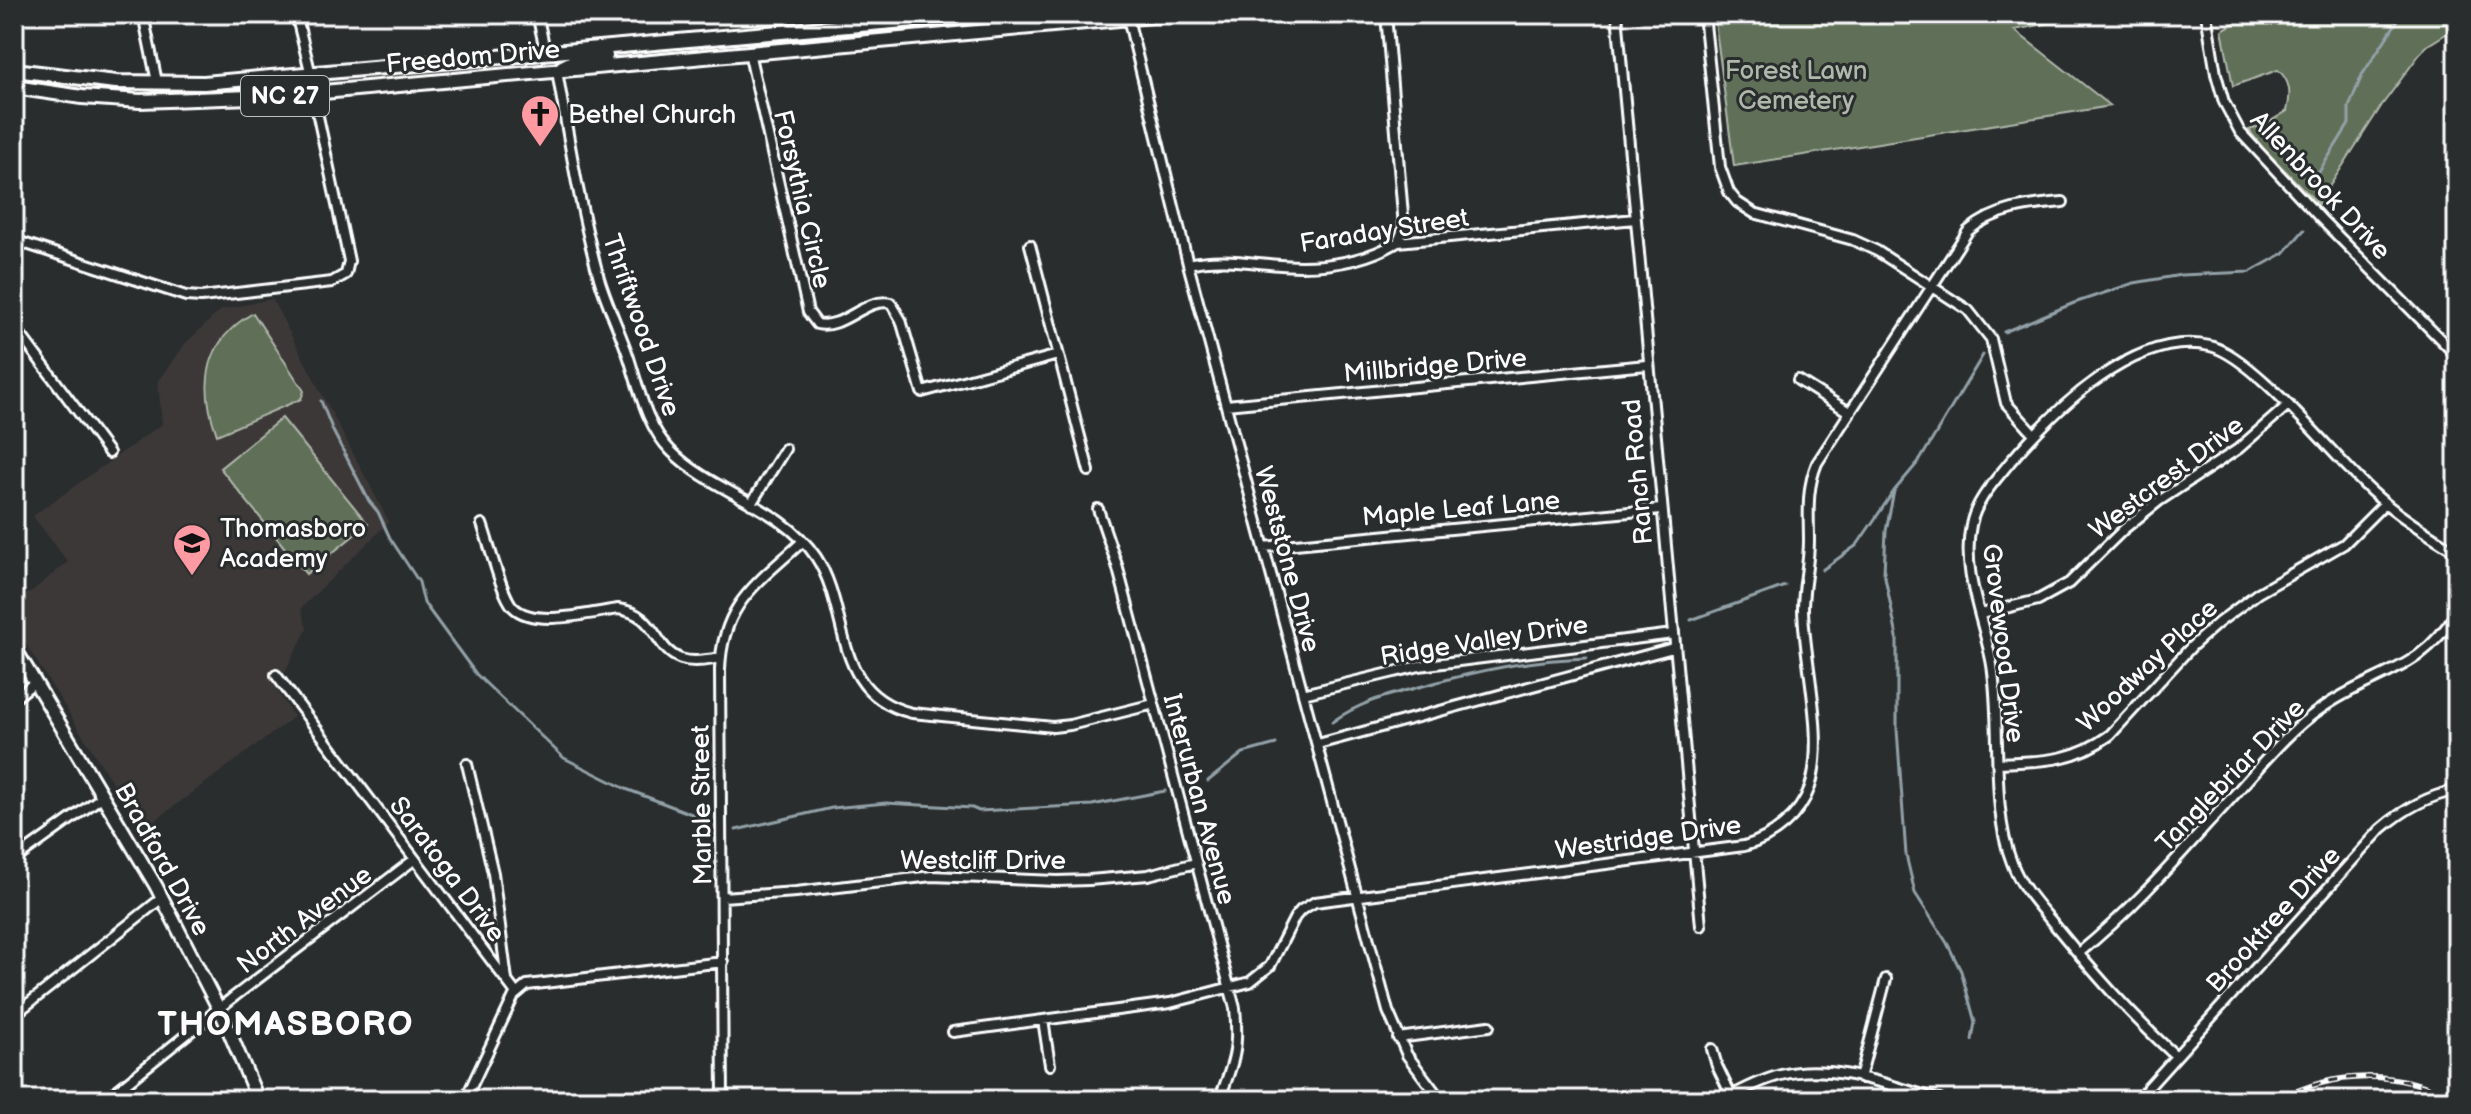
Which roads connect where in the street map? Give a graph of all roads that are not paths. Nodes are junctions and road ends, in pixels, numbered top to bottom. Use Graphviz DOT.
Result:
graph roads {
  1 [pos="143,14"];
  2 [pos="296,14"];
  3 [pos="537,14"];
  4 [pos="983,14"];
  5 [pos="1174,14"];
  6 [pos="1386,14"];
  7 [pos="1617,14"];
  8 [pos="1704,14"];
  9 [pos="2206,14"];
  10 [pos="1128,16"];
  11 [pos="730,37"];
  12 [pos="749,52"];
  13 [pos="546,54"];
  14 [pos="14,70"];
  15 [pos="557,71"];
  16 [pos="311,75"];
  17 [pos="157,82"];
  18 [pos="394,85"];
  19 [pos="14,87"];
  20 [pos="313,93"];
  21 [pos="2063,202"];
  22 [pos="1635,219"];
  23 [pos="14,240"];
  24 [pos="1398,242"];
  25 [pos="1030,245"];
  26 [pos="1188,264"];
  27 [pos="1931,285"];
  28 [pos="14,326"];
  29 [pos="1058,355"];
  30 [pos="2457,356"];
  31 [pos="1647,365"];
  32 [pos="1798,380"];
  33 [pos="1226,405"];
  34 [pos="2287,406"];
  35 [pos="1849,412"];
  36 [pos="2034,434"];
  37 [pos="785,449"];
  38 [pos="109,453"];
  39 [pos="1089,471"];
  40 [pos="2385,503"];
  41 [pos="751,504"];
  42 [pos="1098,509"];
  43 [pos="1661,509"];
  44 [pos="482,524"];
  45 [pos="803,541"];
  46 [pos="1264,547"];
  47 [pos="2457,552"];
  48 [pos="2457,611"];
  49 [pos="1981,614"];
  50 [pos="1673,634"];
  51 [pos="14,647"];
  52 [pos="1673,648"];
  53 [pos="720,658"];
  54 [pos="276,675"];
  55 [pos="35,682"];
  56 [pos="1303,694"];
  57 [pos="14,699"];
  58 [pos="1154,704"];
  59 [pos="1318,744"];
  60 [pos="1999,763"];
  61 [pos="467,764"];
  62 [pos="2457,790"];
  63 [pos="103,796"];
  64 [pos="1693,853"];
  65 [pos="415,859"];
  66 [pos="14,860"];
  67 [pos="1196,863"];
  68 [pos="722,897"];
  69 [pos="1357,897"];
  70 [pos="162,898"];
  71 [pos="1701,926"];
  72 [pos="2079,953"];
  73 [pos="723,962"];
  74 [pos="1886,979"];
  75 [pos="507,981"];
  76 [pos="1230,988"];
  77 [pos="516,993"];
  78 [pos="219,1009"];
  79 [pos="14,1015"];
  80 [pos="1043,1020"];
  81 [pos="1489,1026"];
  82 [pos="953,1032"];
  83 [pos="1398,1038"];
  84 [pos="1712,1049"];
  85 [pos="2176,1056"];
  86 [pos="1050,1065"];
  87 [pos="1860,1078"];
  88 [pos="1222,1099"];
  89 [pos="1730,1099"];
  90 [pos="105,1100"];
  91 [pos="258,1100"];
  92 [pos="465,1100"];
  93 [pos="723,1100"];
  94 [pos="1441,1100"];
  95 [pos="1940,1100"];
  96 [pos="2137,1100"];
  1 -- 17 [label="street"];
  2 -- 16 [label="street"];
  3 -- 13 [label="street"];
  4 -- 11 [label="main road, Freedom Drive / NC 27"];
  5 -- 10 [label="main road, Freedom Drive / NC 27"];
  6 -- 24 [label="street"];
  7 -- 22 [label="street, Ranch Road"];
  8 -- 27 [label="street"];
  9 -- 30 [label="street, Allenbrook Drive"];
  10 -- 12 [label="main road, Freedom Drive / NC 27"];
  10 -- 26 [label="street, Weststone Drive"];
  11 -- 13 [label="main road, Freedom Drive / NC 27"];
  11 -- 15 [label="main road"];
  12 -- 15 [label="main road, Freedom Drive / NC 27"];
  12 -- 29 [label="street, Forsythia Circle"];
  13 -- 16 [label="main road, Freedom Drive / NC 27"];
  13 -- 18 [label="main road"];
  14 -- 17 [label="main road, Freedom Drive / NC 27"];
  15 -- 18 [label="main road, Freedom Drive / NC 27"];
  15 -- 41 [label="street, Thriftwood Drive"];
  16 -- 17 [label="main road, Freedom Drive / NC 27"];
  18 -- 20 [label="main road, Freedom Drive / NC 27"];
  19 -- 20 [label="main road, Freedom Drive / NC 27"];
  20 -- 23 [label="street"];
  21 -- 27 [label="street, Westridge Drive"];
  22 -- 24 [label="street, Faraday Street"];
  22 -- 31 [label="street, Ranch Road"];
  24 -- 26 [label="street, Faraday Street"];
  25 -- 29 [label="street"];
  26 -- 33 [label="street, Weststone Drive"];
  27 -- 35 [label="street, Westridge Drive"];
  27 -- 36 [label="street"];
  28 -- 38 [label="street"];
  29 -- 39 [label="street"];
  31 -- 33 [label="street, Millbridge Drive"];
  31 -- 43 [label="street, Ranch Road"];
  32 -- 35 [label="street"];
  33 -- 46 [label="street, Weststone Drive"];
  34 -- 36 [label="street, Grovewood Drive"];
  34 -- 40 [label="street, Grovewood Drive"];
  34 -- 49 [label="street, Westcrest Drive"];
  35 -- 64 [label="street, Westridge Drive"];
  36 -- 49 [label="street, Grovewood Drive"];
  37 -- 41 [label="street"];
  40 -- 47 [label="street, Grovewood Drive"];
  40 -- 60 [label="street, Woodway Place"];
  41 -- 45 [label="street, Thriftwood Drive"];
  42 -- 58 [label="street, Interurban Avenue"];
  43 -- 46 [label="street, Maple Leaf Lane"];
  43 -- 50 [label="street, Ranch Road"];
  44 -- 53 [label="street"];
  45 -- 53 [label="street, Marble Street"];
  45 -- 58 [label="street, Thriftwood Drive"];
  46 -- 56 [label="street, Weststone Drive"];
  48 -- 72 [label="street, Tanglebriar Drive"];
  49 -- 60 [label="street, Grovewood Drive"];
  50 -- 52 [label="street, Ranch Road"];
  50 -- 56 [label="street, Ridge Valley Drive"];
  51 -- 55 [label="street, Bradford Drive"];
  52 -- 59 [label="street, Ridge Valley Drive"];
  52 -- 64 [label="street, Ranch Road"];
  53 -- 68 [label="street, Marble Street"];
  54 -- 65 [label="street, Saratoga Drive"];
  55 -- 57 [label="street"];
  55 -- 63 [label="street, Bradford Drive"];
  56 -- 59 [label="street, Weststone Drive"];
  58 -- 67 [label="street, Interurban Avenue"];
  59 -- 69 [label="street, Weststone Drive"];
  60 -- 72 [label="street, Grovewood Drive"];
  61 -- 75 [label="street"];
  62 -- 85 [label="street, Brooktree Drive"];
  63 -- 66 [label="street"];
  63 -- 70 [label="street, Bradford Drive"];
  64 -- 69 [label="street, Westridge Drive"];
  64 -- 71 [label="street, Ranch Road"];
  65 -- 75 [label="street, Saratoga Drive"];
  65 -- 78 [label="street, North Avenue"];
  67 -- 68 [label="street, Westcliff Drive"];
  67 -- 76 [label="street, Interurban Avenue"];
  68 -- 73 [label="street, Marble Street"];
  69 -- 76 [label="street, Westridge Drive"];
  69 -- 83 [label="street, Weststone Drive"];
  70 -- 78 [label="street, Bradford Drive"];
  70 -- 79 [label="street"];
  72 -- 85 [label="street, Grovewood Drive"];
  73 -- 77 [label="street"];
  73 -- 93 [label="street, Marble Street"];
  74 -- 87 [label="street"];
  75 -- 77 [label="street, Saratoga Drive"];
  76 -- 80 [label="street, Westridge Drive"];
  76 -- 88 [label="street, Interurban Avenue"];
  77 -- 92 [label="street"];
  78 -- 90 [label="street, North Avenue"];
  78 -- 91 [label="street, Bradford Drive"];
  80 -- 82 [label="street, Westridge Drive"];
  80 -- 86 [label="street"];
  81 -- 83 [label="street"];
  83 -- 94 [label="street, Weststone Drive"];
  84 -- 89 [label="street"];
  85 -- 96 [label="street, Brooktree Drive"];
  87 -- 89 [label="street"];
  87 -- 95 [label="street"];
}
